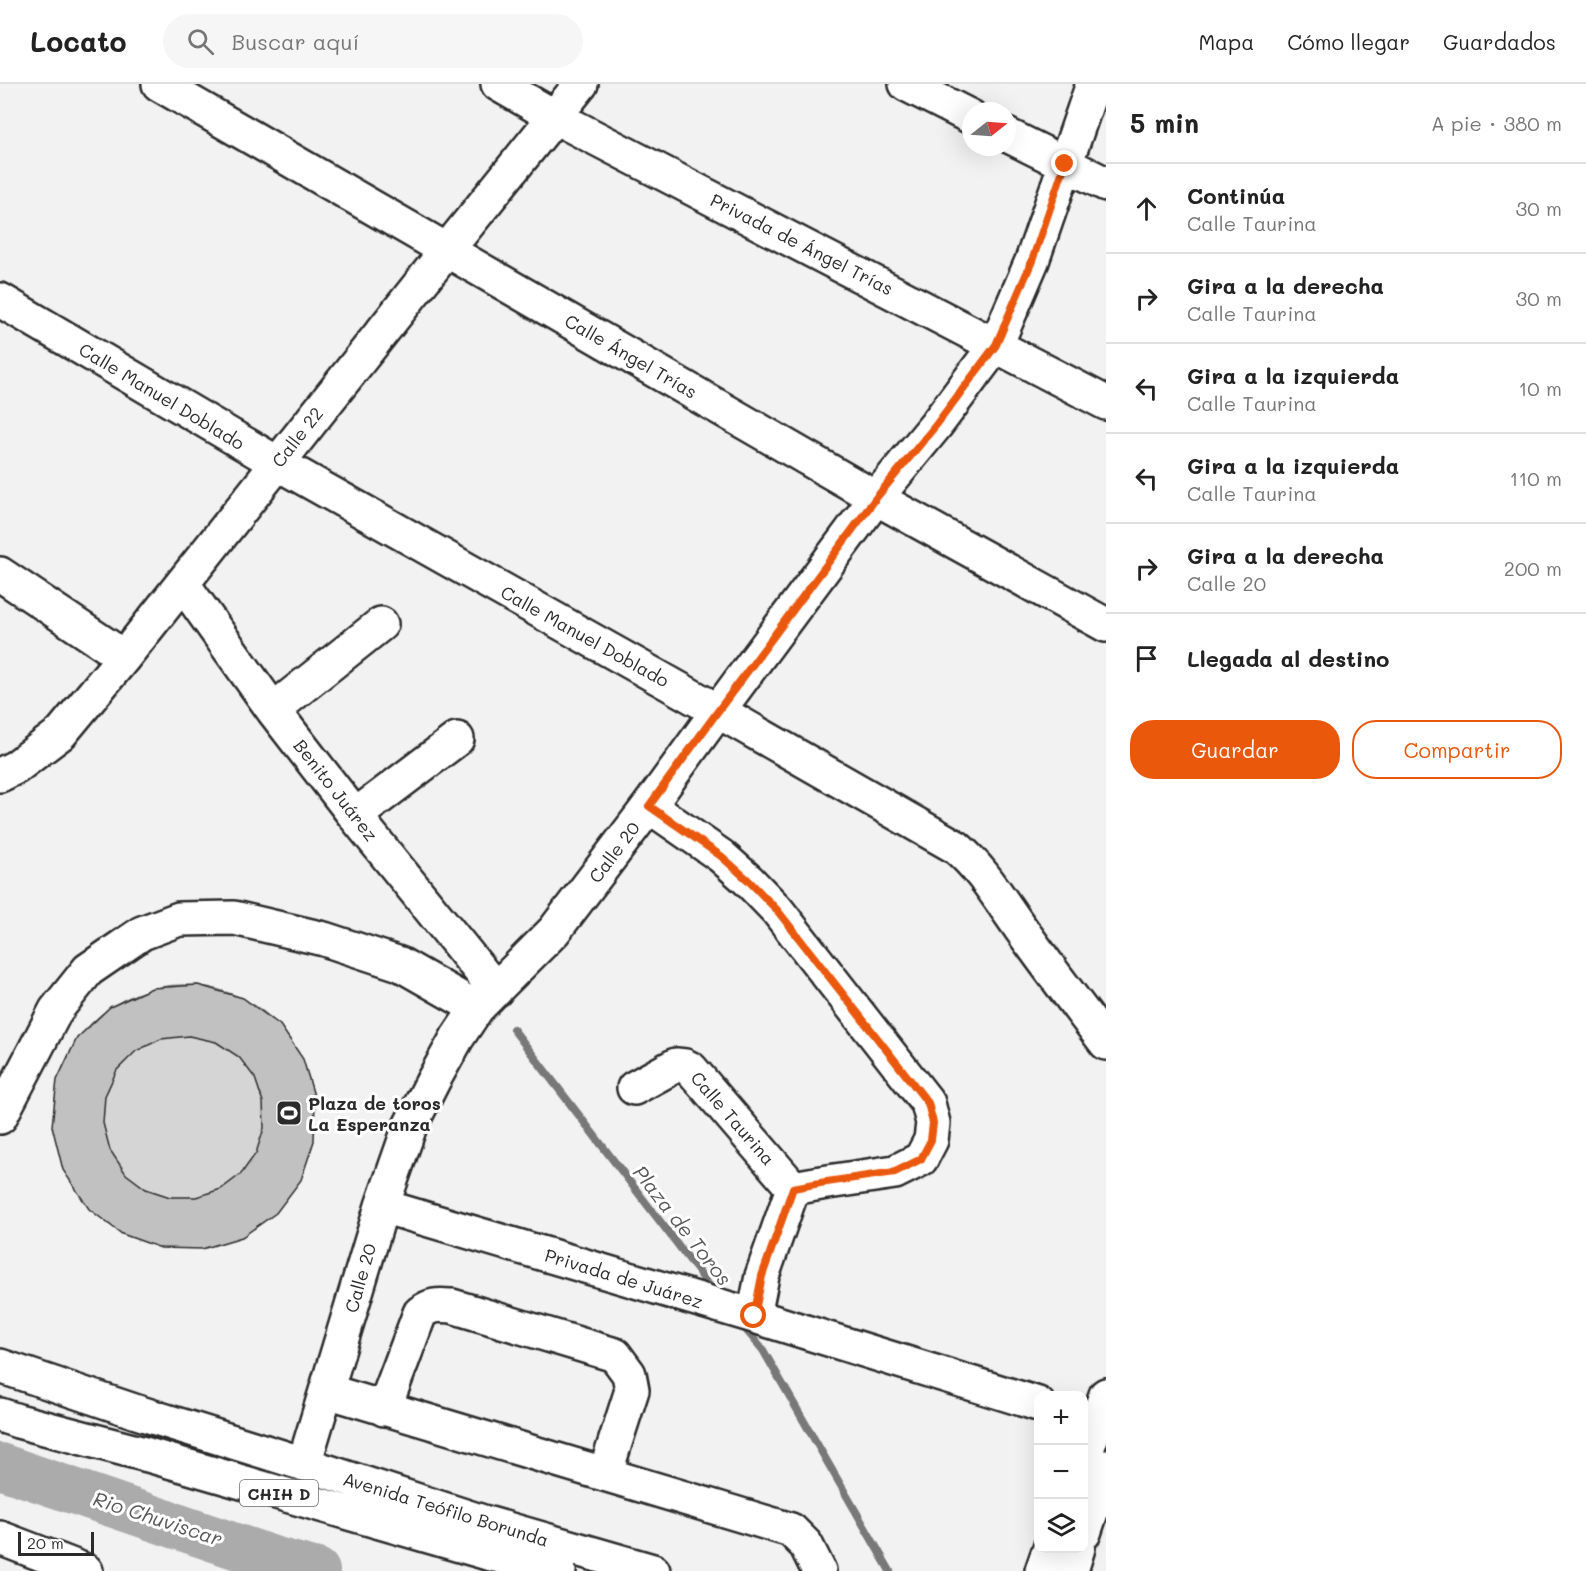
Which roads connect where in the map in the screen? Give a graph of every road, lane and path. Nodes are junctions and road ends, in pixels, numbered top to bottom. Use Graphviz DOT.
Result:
graph roads {
  1 [pos="159,84"];
  2 [pos="498,84"];
  3 [pos="581,84"];
  4 [pos="906,84"];
  5 [pos="1093,84"];
  6 [pos="962,112"];
  7 [pos="555,117"];
  8 [pos="1016,140"];
  9 [pos="1065,164"];
  10 [pos="1106,184"];
  11 [pos="447,250"];
  12 [pos="0,300"];
  13 [pos="996,345"];
  14 [pos="1106,403"];
  15 [pos="277,464"];
  16 [pos="876,498"];
  17 [pos="0,574"];
  18 [pos="183,584"];
  19 [pos="381,624"];
  20 [pos="1106,625"];
  21 [pos="124,657"];
  22 [pos="273,710"];
  23 [pos="718,711"];
  24 [pos="457,739"];
  25 [pos="0,775"];
  26 [pos="649,806"];
  27 [pos="355,816"];
  28 [pos="486,999"];
  29 [pos="1106,1043"];
  30 [pos="634,1088"];
  31 [pos="0,1117"];
  32 [pos="793,1188"];
  33 [pos="382,1206"];
  34 [pos="754,1316"];
  35 [pos="0,1366"];
  36 [pos="0,1387"];
  37 [pos="327,1391"];
  38 [pos="1034,1403"];
  39 [pos="384,1409"];
  40 [pos="0,1415"];
  41 [pos="1098,1415"];
  42 [pos="1088,1445"];
  43 [pos="148,1455"];
  44 [pos="304,1464"];
  45 [pos="1106,1467"];
  46 [pos="605,1474"];
  47 [pos="1088,1519"];
  48 [pos="0,1538"];
  49 [pos="1048,1553"];
  50 [pos="1076,1553"];
  51 [pos="86,1571"];
  52 [pos="559,1571"];
  53 [pos="653,1571"];
  54 [pos="819,1571"];
  55 [pos="1042,1571"];
  56 [pos="1071,1571"];
  1 -- 11 [label="street, Calle Ángel Trías"];
  2 -- 7 [label="street, Privada de Ángel Trías"];
  3 -- 7 [label="street, Calle 22"];
  4 -- 6 [label="street"];
  5 -- 9 [label="street, Calle 20"];
  7 -- 11 [label="street, Calle 22"];
  7 -- 13 [label="street, Privada de Ángel Trías"];
  8 -- 9 [label="street"];
  9 -- 10 [label="street"];
  9 -- 13 [label="street, Calle 20"];
  11 -- 15 [label="street, Calle 22"];
  11 -- 16 [label="street, Calle Ángel Trías"];
  12 -- 15 [label="street, Calle Manuel Doblado"];
  13 -- 14 [label="street, Privada de Ángel Trías"];
  13 -- 16 [label="street, Calle 20"];
  15 -- 18 [label="street, Calle 22"];
  15 -- 23 [label="street, Calle Manuel Doblado"];
  16 -- 20 [label="street, Calle Ángel Trías"];
  16 -- 23 [label="street, Calle 20"];
  17 -- 21 [label="street"];
  18 -- 21 [label="street, Calle 22"];
  18 -- 22 [label="street, Benito Juárez"];
  19 -- 22 [label="street"];
  21 -- 25 [label="street, Calle 22"];
  22 -- 27 [label="street, Benito Juárez"];
  23 -- 26 [label="street, Calle 20"];
  23 -- 29 [label="street, Calle Manuel Doblado"];
  24 -- 27 [label="street"];
  26 -- 28 [label="street, Calle 20"];
  26 -- 32 [label="street"];
  27 -- 28 [label="street, Benito Juárez"];
  28 -- 31 [label="street"];
  28 -- 33 [label="street, Calle 20"];
  30 -- 32 [label="street, Calle Taurina"];
  32 -- 34 [label="street"];
  33 -- 34 [label="street, Privada de Juárez"];
  33 -- 37 [label="street, Calle 20"];
  34 -- 38 [label="street, Privada de Juárez"];
  35 -- 44 [label="street, Avenida Teófilo Borunda"];
  36 -- 43 [label="street"];
  37 -- 39 [label="street"];
  37 -- 44 [label="street, Calle 20"];
  39 -- 46 [label="street"];
  39 -- 46 [label="street"];
  40 -- 43 [label="street, Avenida Teófilo Borunda / CHIH D"];
  41 -- 42 [label="street"];
  43 -- 52 [label="street, Avenida Teófilo Borunda / CHIH D"];
  44 -- 53 [label="street, Avenida Teófilo Borunda"];
  45 -- 47 [label="street"];
  46 -- 54 [label="street"];
  48 -- 51 [label="street"];
  49 -- 55 [label="street"];
  50 -- 56 [label="street"];
}
